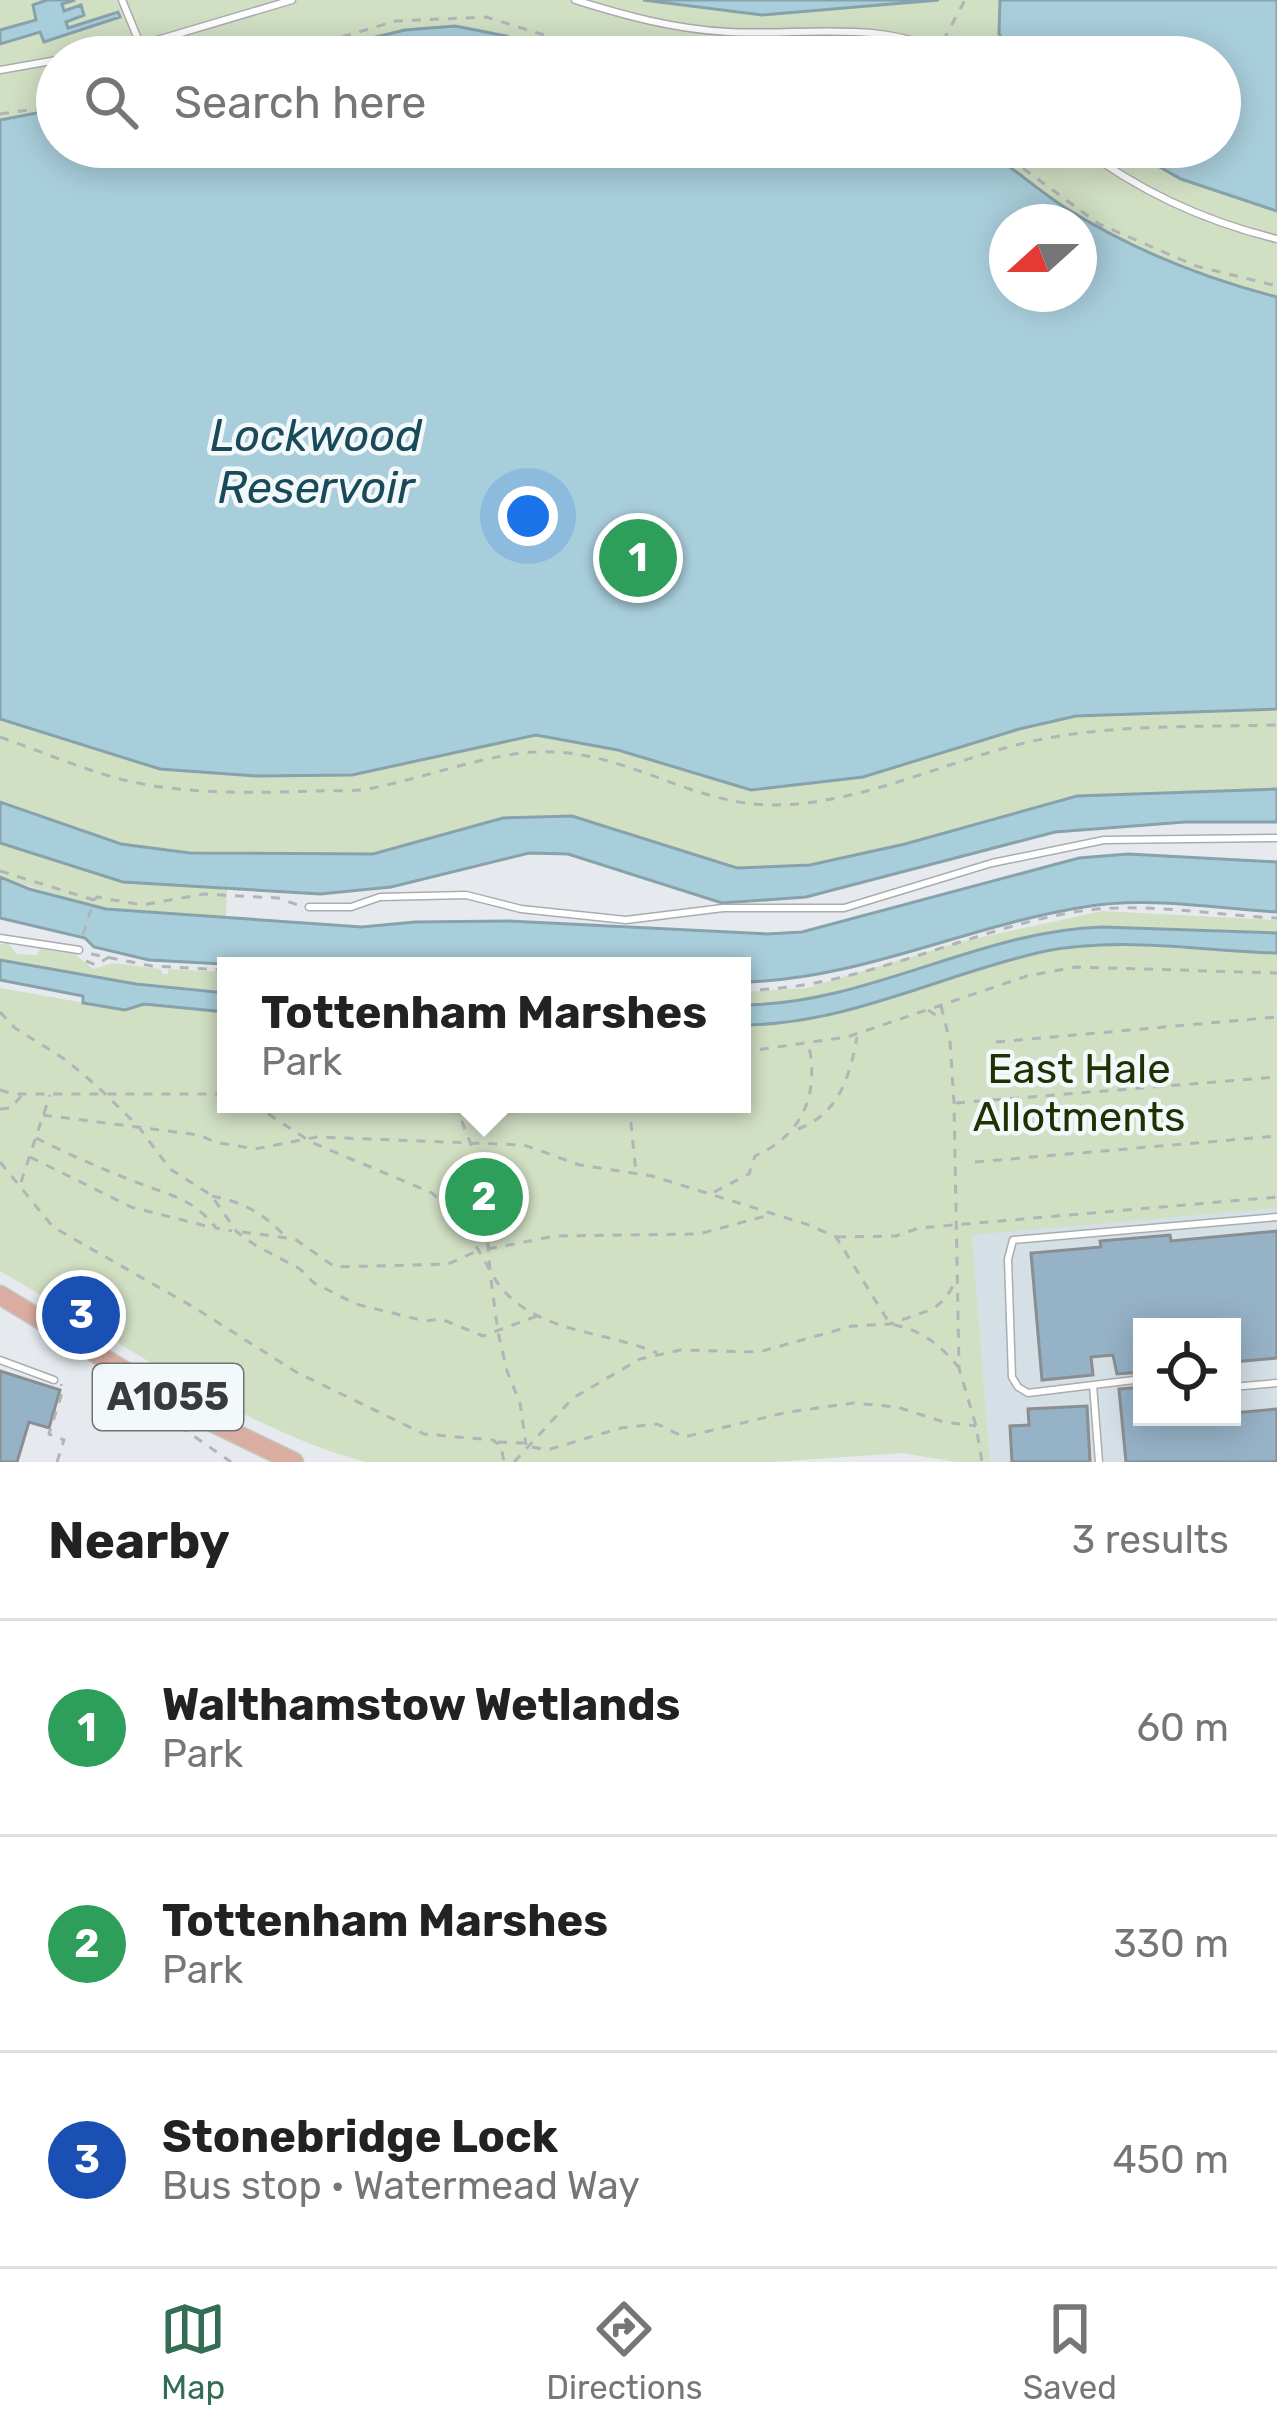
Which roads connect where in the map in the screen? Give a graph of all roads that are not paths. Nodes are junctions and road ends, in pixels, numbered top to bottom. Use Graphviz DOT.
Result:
graph roads {
  1 [pos="122,0"];
  2 [pos="292,0"];
  3 [pos="575,0"];
  4 [pos="138,36"];
  5 [pos="171,36"];
  6 [pos="903,36"];
  7 [pos="36,64"];
  8 [pos="0,70"];
  9 [pos="1114,168"];
  10 [pos="1277,239"];
  11 [pos="1277,838"];
  12 [pos="309,908"];
  13 [pos="0,938"];
  14 [pos="80,952"];
  15 [pos="1277,1217"];
  16 [pos="0,1295"];
  17 [pos="0,1360"];
  18 [pos="54,1380"];
  19 [pos="1133,1380"];
  20 [pos="1277,1383"];
  21 [pos="1094,1385"];
  22 [pos="1241,1386"];
  23 [pos="294,1462"];
  24 [pos="1099,1462"];
  1 -- 4 [label="lane"];
  2 -- 5 [label="lane"];
  3 -- 6 [label="lane"];
  7 -- 8 [label="lane"];
  9 -- 10 [label="lane"];
  11 -- 12 [label="lane"];
  13 -- 14 [label="lane"];
  15 -- 21 [label="lane"];
  16 -- 23 [label="main road, A1055"];
  17 -- 18 [label="lane"];
  19 -- 21 [label="lane"];
  20 -- 22 [label="lane"];
  21 -- 24 [label="lane"];
}
